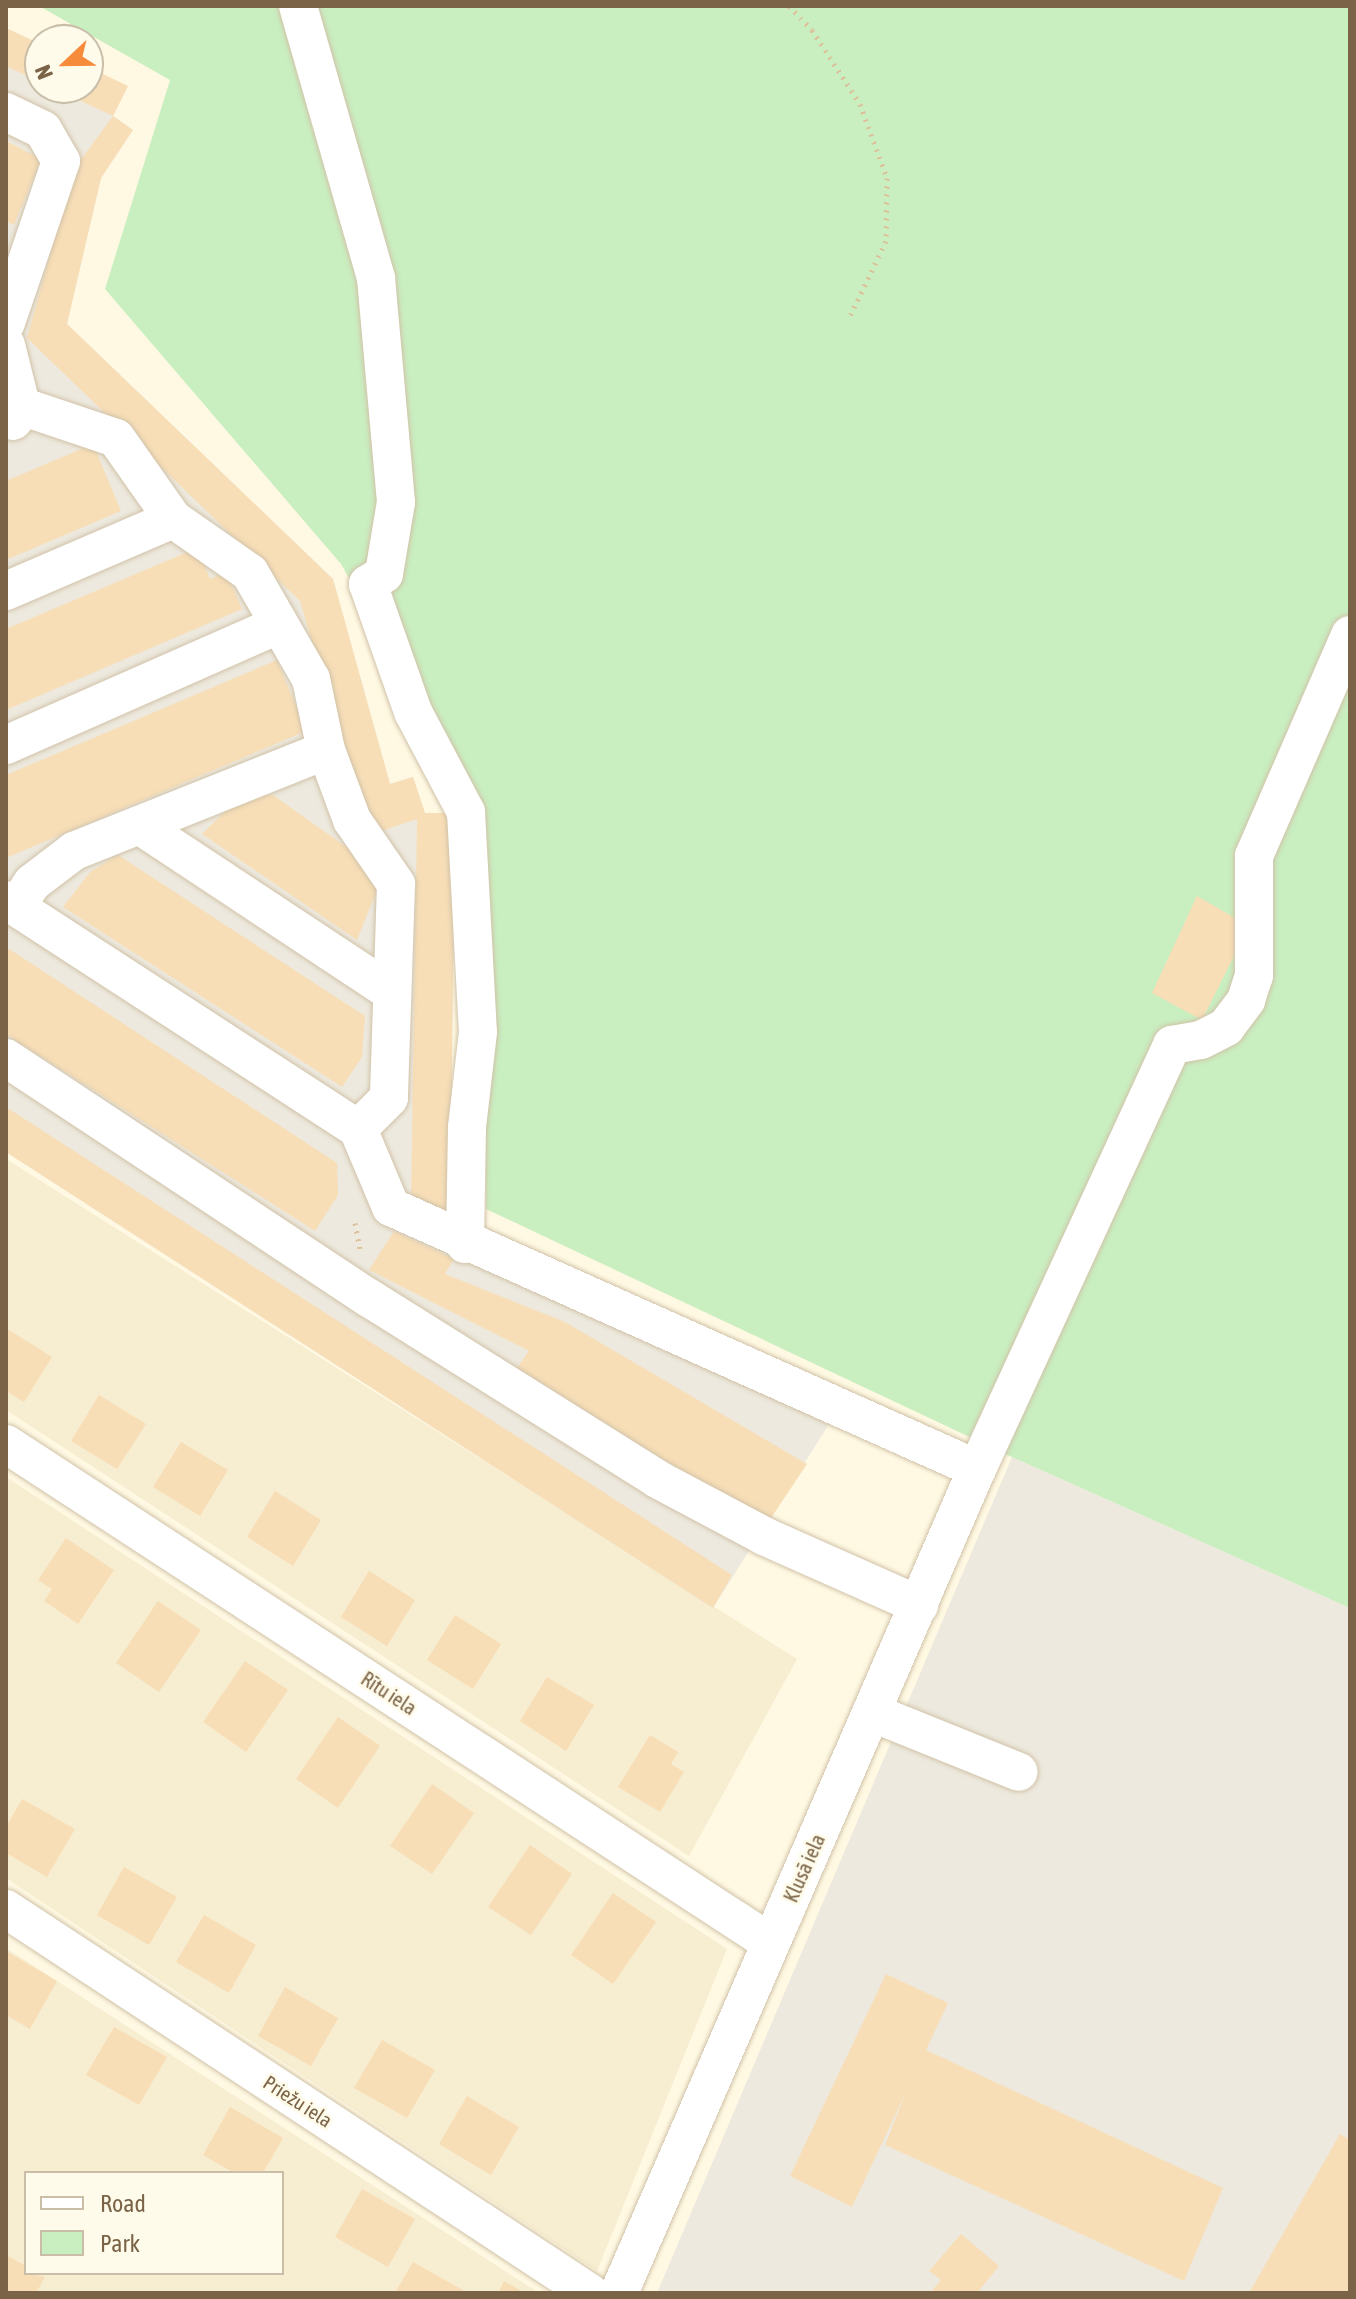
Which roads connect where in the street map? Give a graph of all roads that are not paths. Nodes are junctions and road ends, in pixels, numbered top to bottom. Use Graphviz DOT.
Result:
graph roads {
  1 [pos="298,6"];
  2 [pos="6,112"];
  3 [pos="17,247"];
  4 [pos="6,323"];
  5 [pos="6,345"];
  6 [pos="11,413"];
  7 [pos="173,519"];
  8 [pos="6,591"];
  9 [pos="276,626"];
  10 [pos="1350,635"];
  11 [pos="6,745"];
  12 [pos="326,750"];
  13 [pos="139,825"];
  14 [pos="11,904"];
  15 [pos="391,992"];
  16 [pos="6,1058"];
  17 [pos="358,1129"];
  18 [pos="465,1244"];
  19 [pos="6,1444"];
  20 [pos="984,1456"];
  21 [pos="919,1605"];
  22 [pos="873,1713"];
  23 [pos="1019,1772"];
  24 [pos="6,1909"];
  25 [pos="771,1943"];
  26 [pos="590,2293"];
  27 [pos="619,2293"];
  1 -- 18 [label="street"];
  2 -- 3 [label="street"];
  3 -- 4 [label="street"];
  5 -- 6 [label="street"];
  6 -- 7 [label="street"];
  7 -- 8 [label="street"];
  7 -- 9 [label="street"];
  9 -- 11 [label="street"];
  9 -- 12 [label="street"];
  10 -- 20 [label="street, Klusā iela"];
  12 -- 13 [label="street"];
  12 -- 15 [label="street"];
  13 -- 14 [label="street"];
  13 -- 15 [label="street"];
  14 -- 17 [label="street"];
  15 -- 17 [label="street"];
  16 -- 21 [label="street"];
  17 -- 18 [label="street"];
  18 -- 20 [label="street"];
  19 -- 25 [label="street, Rītu iela"];
  20 -- 21 [label="street, Klusā iela"];
  21 -- 22 [label="street, Klusā iela"];
  22 -- 23 [label="street"];
  22 -- 25 [label="street, Klusā iela"];
  24 -- 26 [label="street, Priežu iela"];
  25 -- 27 [label="street, Klusā iela"];
}
